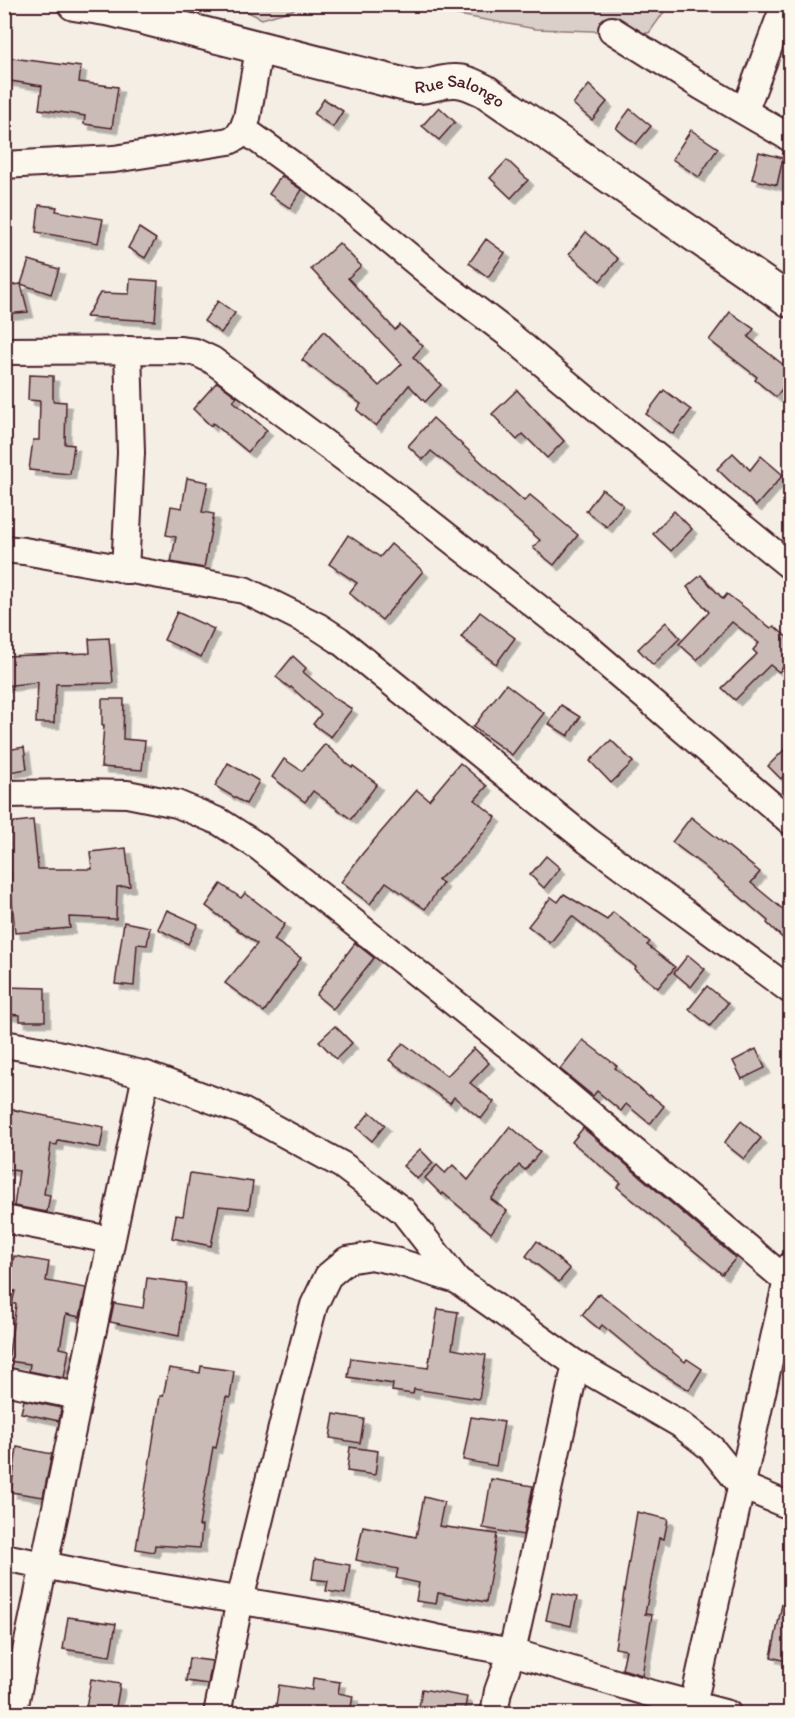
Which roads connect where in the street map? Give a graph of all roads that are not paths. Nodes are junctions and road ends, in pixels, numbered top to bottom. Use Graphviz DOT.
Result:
graph roads {
  1 [pos="74,4"];
  2 [pos="785,4"];
  3 [pos="612,30"];
  4 [pos="259,49"];
  5 [pos="745,110"];
  6 [pos="243,129"];
  7 [pos="790,138"];
  8 [pos="4,165"];
  9 [pos="790,301"];
  10 [pos="128,350"];
  11 [pos="4,351"];
  12 [pos="4,549"];
  13 [pos="790,566"];
  14 [pos="125,570"];
  15 [pos="4,794"];
  16 [pos="790,821"];
  17 [pos="790,990"];
  18 [pos="4,1044"];
  19 [pos="146,1075"];
  20 [pos="4,1219"];
  21 [pos="110,1240"];
  22 [pos="789,1272"];
  23 [pos="457,1280"];
  24 [pos="576,1364"];
  25 [pos="4,1381"];
  26 [pos="78,1396"];
  27 [pos="742,1486"];
  28 [pos="790,1506"];
  29 [pos="4,1557"];
  30 [pos="43,1565"];
  31 [pos="240,1600"];
  32 [pos="512,1652"];
  33 [pos="692,1709"];
  34 [pos="13,1713"];
  35 [pos="217,1713"];
  36 [pos="494,1713"];
  37 [pos="728,1713"];
  1 -- 4 [label="street, Rue Salongo"];
  2 -- 5 [label="street"];
  3 -- 5 [label="street"];
  4 -- 6 [label="street"];
  4 -- 9 [label="street, Rue Salongo"];
  5 -- 7 [label="street"];
  6 -- 8 [label="street"];
  6 -- 13 [label="street"];
  10 -- 11 [label="street"];
  10 -- 14 [label="street"];
  10 -- 16 [label="street"];
  12 -- 14 [label="street"];
  14 -- 17 [label="street"];
  15 -- 22 [label="street"];
  18 -- 19 [label="street"];
  19 -- 21 [label="street"];
  19 -- 23 [label="street"];
  20 -- 21 [label="street"];
  21 -- 26 [label="street"];
  22 -- 27 [label="street"];
  23 -- 24 [label="street"];
  23 -- 31 [label="street"];
  24 -- 27 [label="street"];
  24 -- 32 [label="street"];
  25 -- 26 [label="street"];
  26 -- 30 [label="street"];
  27 -- 28 [label="street"];
  27 -- 33 [label="street"];
  29 -- 30 [label="street"];
  30 -- 31 [label="street"];
  30 -- 34 [label="street"];
  31 -- 32 [label="street"];
  31 -- 35 [label="street"];
  32 -- 33 [label="street"];
  32 -- 36 [label="street"];
  33 -- 37 [label="street"];
}
